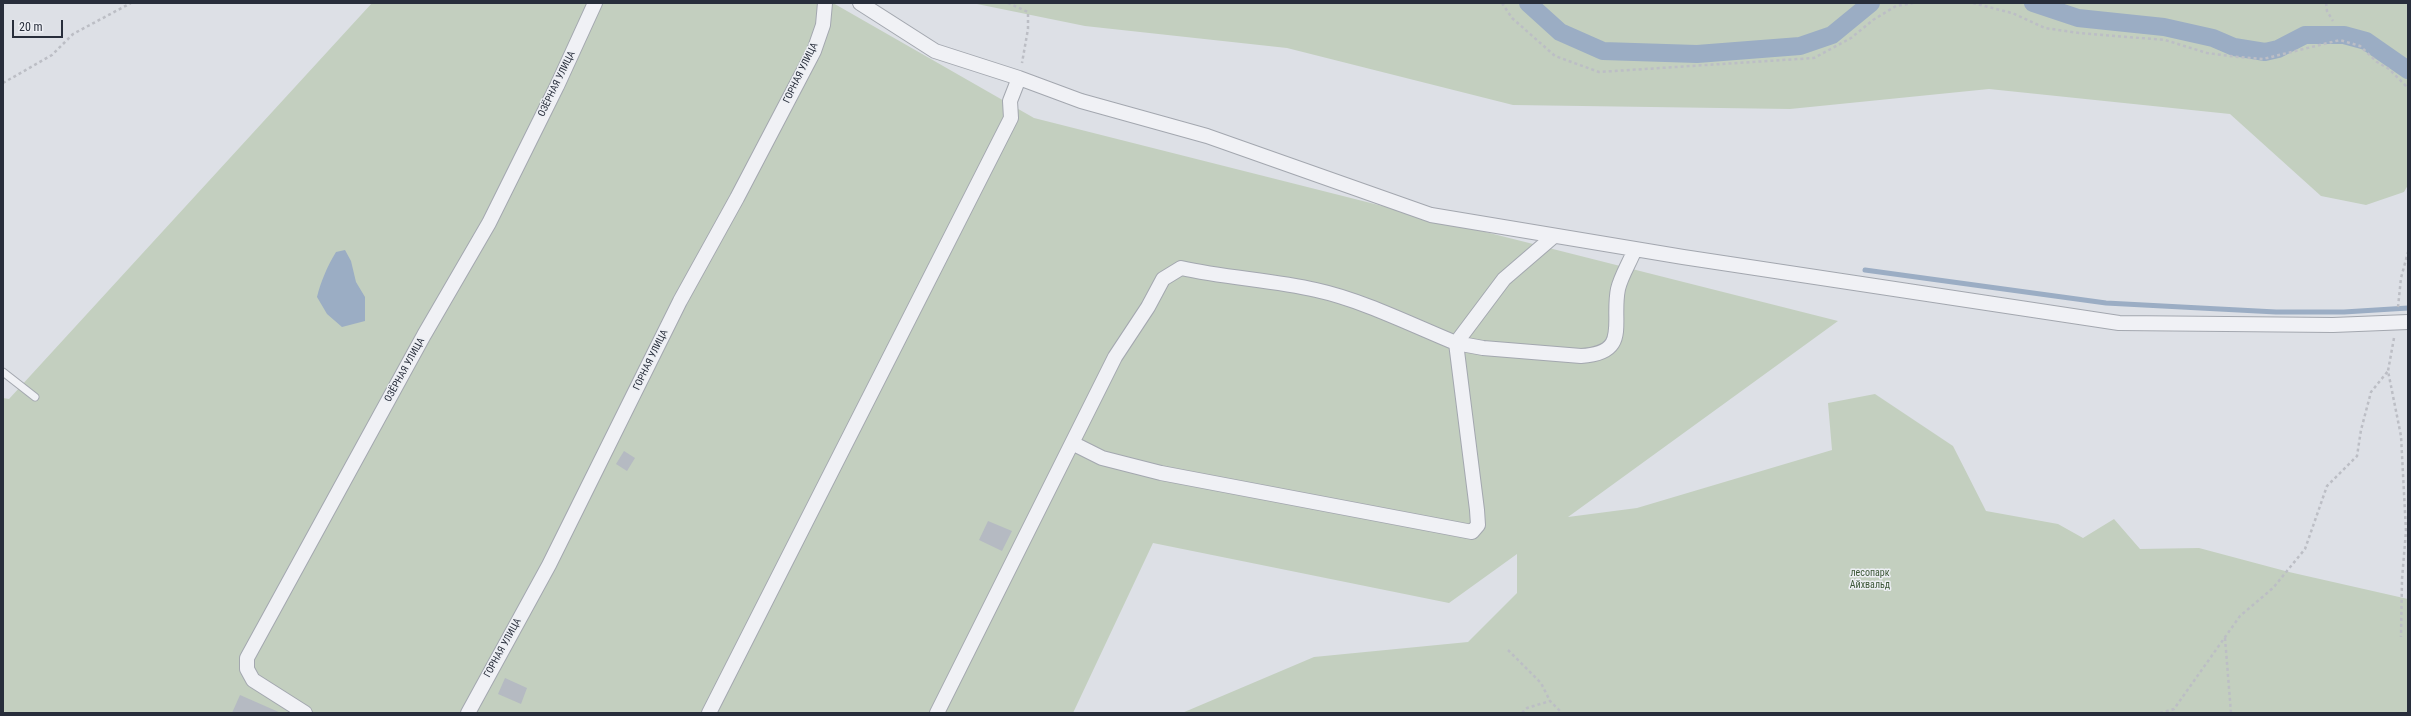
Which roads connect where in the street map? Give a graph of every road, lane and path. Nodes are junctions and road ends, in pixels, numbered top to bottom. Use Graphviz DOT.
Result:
graph roads {
  1 [pos="130,3"];
  2 [pos="595,3"];
  3 [pos="825,3"];
  4 [pos="860,3"];
  5 [pos="1008,3"];
  6 [pos="1502,3"];
  7 [pos="1913,3"];
  8 [pos="1973,3"];
  9 [pos="2326,3"];
  10 [pos="2333,21"];
  11 [pos="1019,78"];
  12 [pos="3,83"];
  13 [pos="2408,88"];
  14 [pos="1554,236"];
  15 [pos="1635,249"];
  16 [pos="2408,252"];
  17 [pos="2402,322"];
  18 [pos="1456,343"];
  19 [pos="2388,370"];
  20 [pos="3,372"];
  21 [pos="35,397"];
  22 [pos="1072,443"];
  23 [pos="2225,637"];
  24 [pos="2401,637"];
  25 [pos="1508,650"];
  26 [pos="1550,701"];
  27 [pos="2174,708"];
  28 [pos="305,713"];
  29 [pos="468,713"];
  30 [pos="709,713"];
  31 [pos="937,713"];
  32 [pos="1522,713"];
  33 [pos="1562,713"];
  34 [pos="2160,713"];
  35 [pos="2171,713"];
  36 [pos="2231,713"];
  1 -- 12 [label="path"];
  2 -- 28 [label="street, ОЗЁРНАЯ УЛИЦА"];
  3 -- 29 [label="street, ГОРНАЯ УЛИЦА"];
  4 -- 11 [label="street"];
  5 -- 11 [label="path"];
  6 -- 7 [label="path"];
  8 -- 13 [label="path"];
  9 -- 10 [label="path"];
  11 -- 14 [label="street"];
  11 -- 30 [label="street"];
  14 -- 15 [label="street"];
  14 -- 18 [label="street"];
  15 -- 17 [label="street"];
  15 -- 18 [label="street"];
  16 -- 17 [label="path"];
  17 -- 19 [label="path"];
  18 -- 22 [label="street"];
  18 -- 22 [label="street"];
  19 -- 23 [label="path"];
  19 -- 24 [label="path"];
  20 -- 21 [label="lane"];
  22 -- 31 [label="street"];
  23 -- 27 [label="path"];
  23 -- 36 [label="path"];
  25 -- 26 [label="path"];
  26 -- 32 [label="path"];
  26 -- 33 [label="path"];
  27 -- 34 [label="path"];
  27 -- 35 [label="path"];
}
